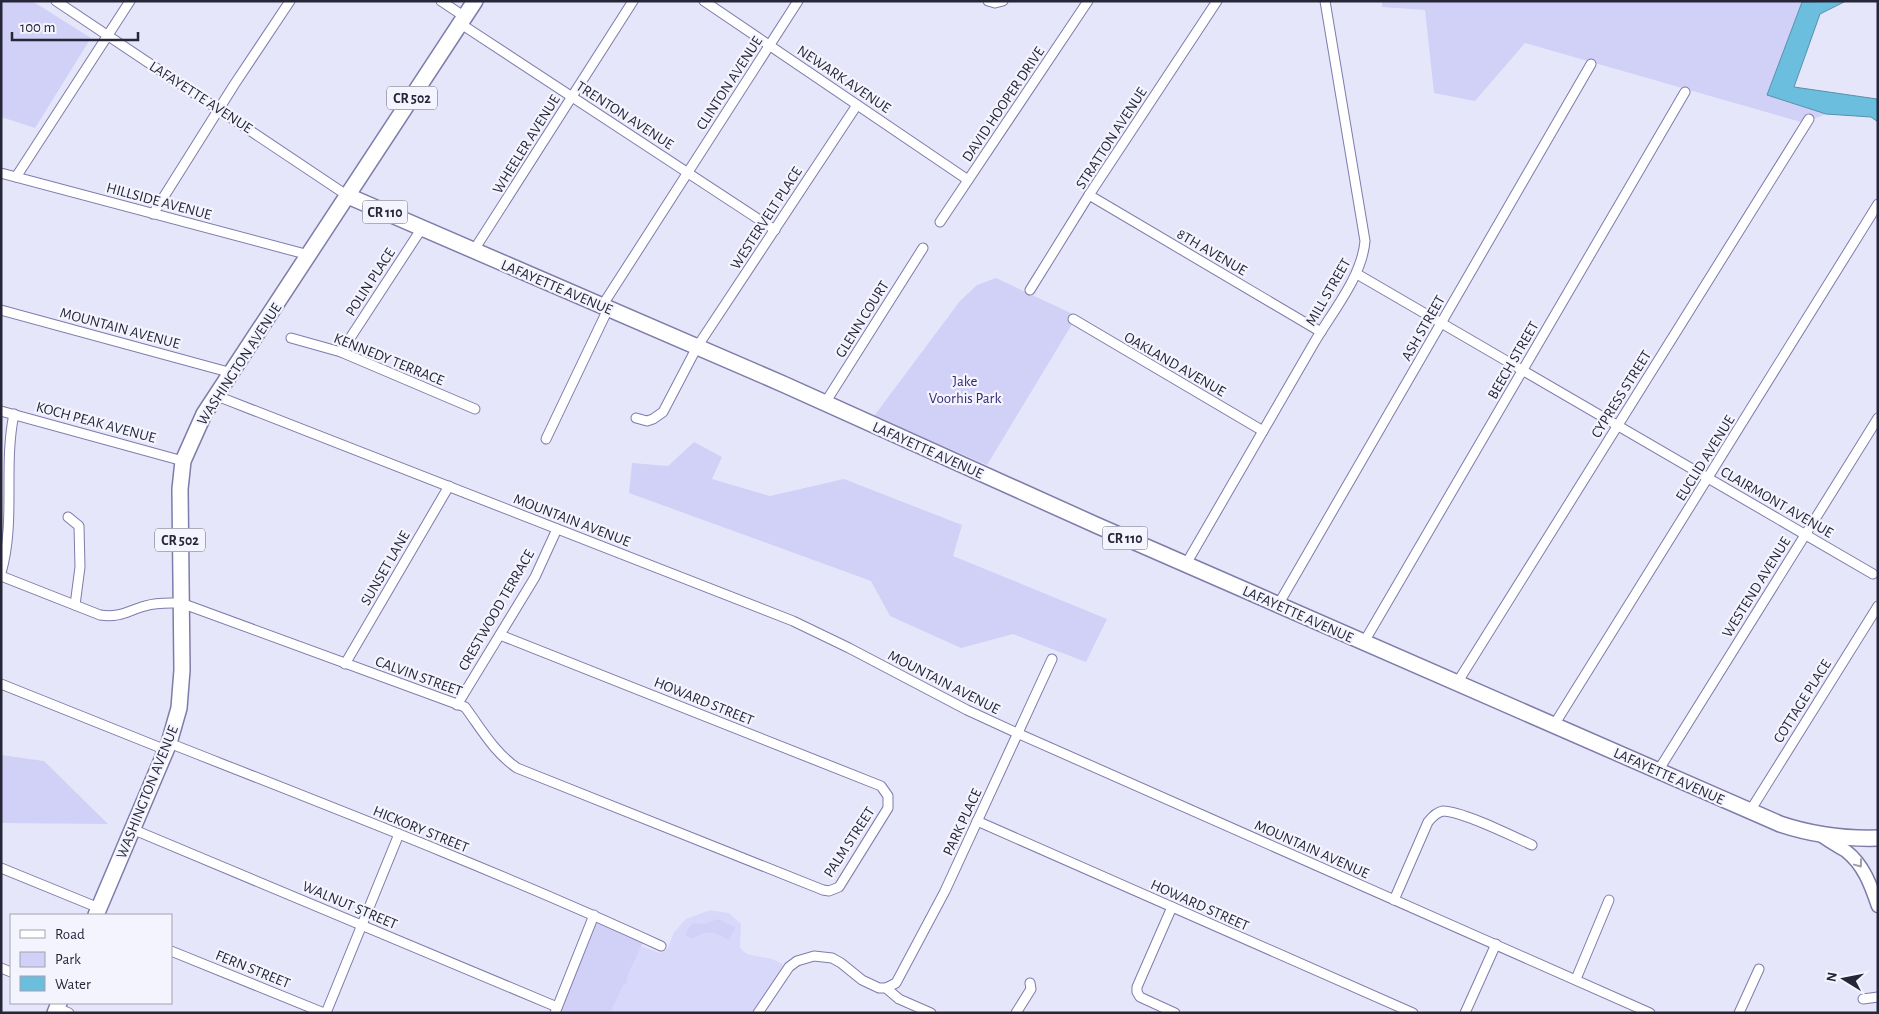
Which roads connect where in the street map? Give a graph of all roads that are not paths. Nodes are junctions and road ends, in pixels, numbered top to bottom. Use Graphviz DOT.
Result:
graph roads {
  1 [pos="56,1"];
  2 [pos="130,1"];
  3 [pos="290,1"];
  4 [pos="441,1"];
  5 [pos="476,1"];
  6 [pos="633,1"];
  7 [pos="704,1"];
  8 [pos="798,1"];
  9 [pos="988,1"];
  10 [pos="1003,1"];
  11 [pos="1088,1"];
  12 [pos="1217,1"];
  13 [pos="1325,1"];
  14 [pos="463,21"];
  15 [pos="108,36"];
  16 [pos="770,46"];
  17 [pos="1591,64"];
  18 [pos="1685,92"];
  19 [pos="572,97"];
  20 [pos="857,105"];
  21 [pos="219,108"];
  22 [pos="1809,119"];
  23 [pos="688,173"];
  24 [pos="1,174"];
  25 [pos="16,177"];
  26 [pos="968,180"];
  27 [pos="348,196"];
  28 [pos="1089,196"];
  29 [pos="1878,204"];
  30 [pos="153,214"];
  31 [pos="940,222"];
  32 [pos="422,228"];
  33 [pos="775,230"];
  34 [pos="923,248"];
  35 [pos="474,250"];
  36 [pos="309,255"];
  37 [pos="1356,274"];
  38 [pos="1030,290"];
  39 [pos="605,307"];
  40 [pos="1,310"];
  41 [pos="1073,319"];
  42 [pos="1441,323"];
  43 [pos="1321,332"];
  44 [pos="291,338"];
  45 [pos="697,347"];
  46 [pos="341,352"];
  47 [pos="1523,370"];
  48 [pos="232,373"];
  49 [pos="217,396"];
  50 [pos="825,403"];
  51 [pos="475,409"];
  52 [pos="1,411"];
  53 [pos="14,414"];
  54 [pos="636,418"];
  55 [pos="1878,418"];
  56 [pos="1618,425"];
  57 [pos="1263,431"];
  58 [pos="546,439"];
  59 [pos="183,461"];
  60 [pos="1708,478"];
  61 [pos="449,486"];
  62 [pos="68,517"];
  63 [pos="557,529"];
  64 [pos="1806,534"];
  65 [pos="1186,564"];
  66 [pos="1,574"];
  67 [pos="1873,574"];
  68 [pos="181,603"];
  69 [pos="75,605"];
  70 [pos="1278,605"];
  71 [pos="1878,606"];
  72 [pos="500,635"];
  73 [pos="1364,642"];
  74 [pos="1052,659"];
  75 [pos="345,664"];
  76 [pos="1458,683"];
  77 [pos="1,684"];
  78 [pos="457,705"];
  79 [pos="1554,725"];
  80 [pos="1017,733"];
  81 [pos="167,746"];
  82 [pos="1658,771"];
  83 [pos="889,802"];
  84 [pos="1750,811"];
  85 [pos="977,821"];
  86 [pos="132,829"];
  87 [pos="399,834"];
  88 [pos="1827,837"];
  89 [pos="1878,838"];
  90 [pos="1532,845"];
  91 [pos="1,868"];
  92 [pos="826,891"];
  93 [pos="1875,891"];
  94 [pos="1394,900"];
  95 [pos="1609,900"];
  96 [pos="1878,906"];
  97 [pos="1172,907"];
  98 [pos="98,912"];
  99 [pos="594,915"];
  100 [pos="362,925"];
  101 [pos="1496,944"];
  102 [pos="661,946"];
  103 [pos="172,951"];
  104 [pos="1759,969"];
  105 [pos="1576,979"];
  106 [pos="1030,982"];
  107 [pos="886,988"];
  108 [pos="1878,997"];
  109 [pos="1863,999"];
  110 [pos="556,1010"];
  111 [pos="325,1013"];
  112 [pos="758,1013"];
  113 [pos="931,1013"];
  114 [pos="1016,1013"];
  115 [pos="1175,1013"];
  116 [pos="1413,1013"];
  117 [pos="1465,1013"];
  118 [pos="1650,1013"];
  119 [pos="1739,1013"];
  1 -- 15 [label="street, LAFAYETTE AVENUE"];
  2 -- 15 [label="street"];
  3 -- 21 [label="street"];
  4 -- 14 [label="street, TRENTON AVENUE"];
  5 -- 14 [label="main road, WASHINGTON AVENUE / CR 502"];
  6 -- 19 [label="street, WHEELER AVENUE"];
  7 -- 16 [label="street, NEWARK AVENUE"];
  8 -- 16 [label="street, CLINTON AVENUE"];
  9 -- 10 [label="street"];
  11 -- 26 [label="street, DAVID HOOPER DRIVE"];
  12 -- 28 [label="street, STRATTON AVENUE"];
  13 -- 37 [label="street, MILL STREET"];
  14 -- 19 [label="street, TRENTON AVENUE"];
  14 -- 27 [label="main road, WASHINGTON AVENUE / CR 502"];
  15 -- 21 [label="street, LAFAYETTE AVENUE"];
  15 -- 25 [label="street"];
  16 -- 20 [label="street, NEWARK AVENUE"];
  16 -- 23 [label="street, CLINTON AVENUE"];
  17 -- 42 [label="street, ASH STREET"];
  18 -- 47 [label="street, BEECH STREET"];
  19 -- 23 [label="street, TRENTON AVENUE"];
  19 -- 35 [label="street, WHEELER AVENUE"];
  20 -- 26 [label="street, NEWARK AVENUE"];
  20 -- 33 [label="street, WESTERVELT PLACE"];
  21 -- 27 [label="street, LAFAYETTE AVENUE"];
  21 -- 30 [label="street"];
  22 -- 56 [label="street, CYPRESS STREET"];
  23 -- 33 [label="street, TRENTON AVENUE"];
  23 -- 39 [label="street, CLINTON AVENUE"];
  24 -- 25 [label="street, HILLSIDE AVENUE"];
  25 -- 30 [label="street, HILLSIDE AVENUE"];
  26 -- 31 [label="street, DAVID HOOPER DRIVE"];
  27 -- 32 [label="main road, LAFAYETTE AVENUE / CR 110"];
  27 -- 36 [label="main road, WASHINGTON AVENUE / CR 502"];
  28 -- 38 [label="street, STRATTON AVENUE"];
  28 -- 43 [label="street, 8TH AVENUE"];
  29 -- 60 [label="street, EUCLID AVENUE"];
  30 -- 36 [label="street, HILLSIDE AVENUE"];
  32 -- 35 [label="main road, LAFAYETTE AVENUE / CR 110"];
  32 -- 46 [label="street, POLIN PLACE"];
  33 -- 45 [label="street, WESTERVELT PLACE"];
  34 -- 50 [label="street, GLENN COURT"];
  35 -- 39 [label="main road, LAFAYETTE AVENUE / CR 110"];
  36 -- 48 [label="main road, WASHINGTON AVENUE / CR 502"];
  37 -- 42 [label="street, CLAIRMONT AVENUE"];
  37 -- 43 [label="street, MILL STREET"];
  39 -- 45 [label="main road, LAFAYETTE AVENUE / CR 110"];
  39 -- 58 [label="street, CLINTON AVENUE"];
  40 -- 48 [label="street, MOUNTAIN AVENUE"];
  41 -- 57 [label="street, OAKLAND AVENUE"];
  42 -- 47 [label="street, CLAIRMONT AVENUE"];
  42 -- 70 [label="street, ASH STREET"];
  43 -- 57 [label="street, MILL STREET"];
  44 -- 46 [label="street, KENNEDY TERRACE"];
  45 -- 50 [label="main road, LAFAYETTE AVENUE / CR 110"];
  45 -- 54 [label="street, WESTERVELT PLACE"];
  46 -- 51 [label="street, KENNEDY TERRACE"];
  47 -- 56 [label="street, CLAIRMONT AVENUE"];
  47 -- 73 [label="street, BEECH STREET"];
  48 -- 49 [label="main road, WASHINGTON AVENUE / CR 502"];
  49 -- 59 [label="main road, WASHINGTON AVENUE / CR 502"];
  49 -- 61 [label="street, MOUNTAIN AVENUE"];
  50 -- 65 [label="main road, LAFAYETTE AVENUE / CR 110"];
  52 -- 53 [label="street, KOCH PEAK AVENUE"];
  53 -- 59 [label="street, KOCH PEAK AVENUE"];
  53 -- 66 [label="street"];
  55 -- 64 [label="street, WESTEND AVENUE"];
  56 -- 60 [label="street, CLAIRMONT AVENUE"];
  56 -- 76 [label="street, CYPRESS STREET"];
  57 -- 65 [label="street, MILL STREET"];
  59 -- 68 [label="main road, WASHINGTON AVENUE / CR 502"];
  60 -- 64 [label="street, CLAIRMONT AVENUE"];
  60 -- 79 [label="street, EUCLID AVENUE"];
  61 -- 63 [label="street, MOUNTAIN AVENUE"];
  61 -- 75 [label="street, SUNSET LANE"];
  62 -- 69 [label="street"];
  63 -- 72 [label="street, CRESTWOOD TERRACE"];
  63 -- 80 [label="street, MOUNTAIN AVENUE"];
  64 -- 67 [label="street, CLAIRMONT AVENUE"];
  64 -- 82 [label="street, WESTEND AVENUE"];
  65 -- 70 [label="main road, LAFAYETTE AVENUE / CR 110"];
  66 -- 69 [label="street, CALVIN STREET"];
  68 -- 69 [label="street, CALVIN STREET"];
  68 -- 75 [label="street, CALVIN STREET"];
  68 -- 81 [label="main road, WASHINGTON AVENUE / CR 502"];
  70 -- 73 [label="main road, LAFAYETTE AVENUE / CR 110"];
  71 -- 84 [label="street, COTTAGE PLACE"];
  72 -- 78 [label="street, CRESTWOOD TERRACE"];
  72 -- 83 [label="street, HOWARD STREET"];
  73 -- 76 [label="main road, LAFAYETTE AVENUE / CR 110"];
  74 -- 80 [label="street, PARK PLACE"];
  75 -- 78 [label="street, CALVIN STREET"];
  76 -- 79 [label="main road, LAFAYETTE AVENUE / CR 110"];
  77 -- 81 [label="street, HICKORY STREET"];
  78 -- 92 [label="street, CALVIN STREET"];
  79 -- 82 [label="main road, LAFAYETTE AVENUE / CR 110"];
  80 -- 85 [label="street, PARK PLACE"];
  80 -- 94 [label="street, MOUNTAIN AVENUE"];
  81 -- 86 [label="main road, WASHINGTON AVENUE / CR 502"];
  81 -- 87 [label="street, HICKORY STREET"];
  82 -- 84 [label="main road, LAFAYETTE AVENUE / CR 110"];
  83 -- 92 [label="street, PALM STREET"];
  84 -- 88 [label="main road, LAFAYETTE AVENUE / CR 110"];
  85 -- 97 [label="street, HOWARD STREET"];
  85 -- 107 [label="street, PARK PLACE"];
  86 -- 98 [label="main road, WASHINGTON AVENUE / CR 502"];
  86 -- 100 [label="street, WALNUT STREET"];
  87 -- 99 [label="street, HICKORY STREET"];
  87 -- 100 [label="street"];
  88 -- 89 [label="main road, LAFAYETTE AVENUE"];
  88 -- 93 [label="main road, CR 110, one-way"];
  90 -- 94 [label="street"];
  91 -- 98 [label="street"];
  93 -- 96 [label="main road, CR 110"];
  94 -- 101 [label="street, MOUNTAIN AVENUE"];
  95 -- 105 [label="street"];
  97 -- 115 [label="street"];
  97 -- 116 [label="street, HOWARD STREET"];
  99 -- 102 [label="street, HICKORY STREET"];
  99 -- 110 [label="street"];
  100 -- 110 [label="street, WALNUT STREET"];
  100 -- 111 [label="street"];
  101 -- 105 [label="street, MOUNTAIN AVENUE"];
  101 -- 117 [label="street"];
  103 -- 111 [label="street, FERN STREET"];
  104 -- 119 [label="street"];
  105 -- 118 [label="street, MOUNTAIN AVENUE"];
  106 -- 114 [label="street"];
  107 -- 112 [label="street"];
  107 -- 113 [label="street"];
  108 -- 109 [label="street"];
}
